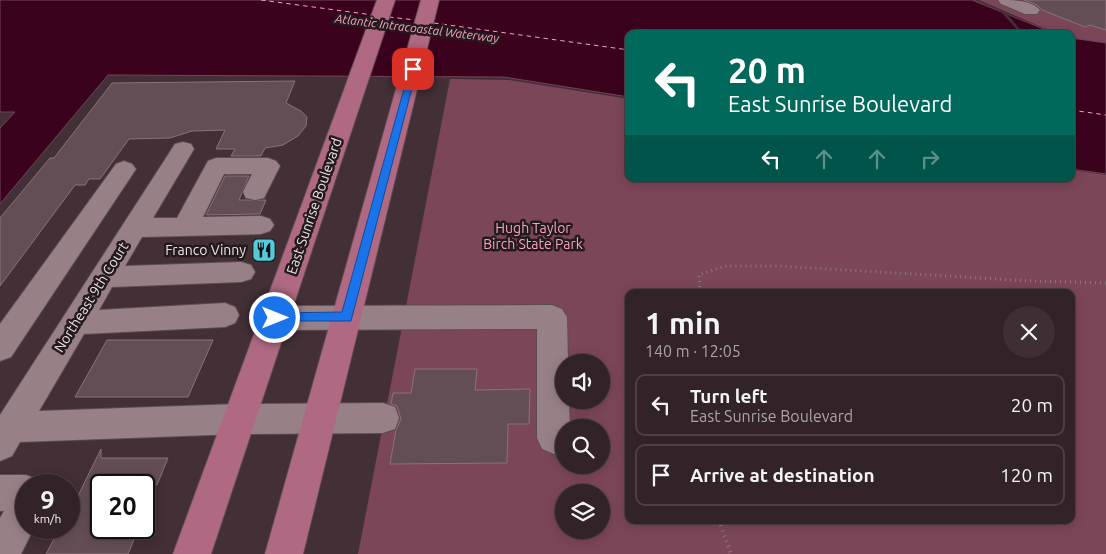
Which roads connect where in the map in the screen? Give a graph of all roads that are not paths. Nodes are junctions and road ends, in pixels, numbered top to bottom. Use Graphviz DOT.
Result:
graph roads {
  1 [pos="386,0"];
  2 [pos="430,0"];
  3 [pos="1007,0"];
  4 [pos="1031,10"];
  5 [pos="183,149"];
  6 [pos="124,169"];
  7 [pos="255,192"];
  8 [pos="261,225"];
  9 [pos="185,227"];
  10 [pos="134,228"];
  11 [pos="241,272"];
  12 [pos="103,277"];
  13 [pos="225,315"];
  14 [pos="347,317"];
  15 [pos="275,318"];
  16 [pos="75,323"];
  17 [pos="0,348"];
  18 [pos="320,418"];
  19 [pos="383,418"];
  20 [pos="239,419"];
  21 [pos="6,436"];
  22 [pos="554,438"];
  23 [pos="0,493"];
  24 [pos="15,493"];
  25 [pos="15,527"];
  26 [pos="1,554"];
  27 [pos="192,554"];
  28 [pos="284,554"];
  1 -- 15 [label="main road, East Sunrise Boulevard"];
  2 -- 14 [label="main road"];
  3 -- 4 [label="street"];
  5 -- 10 [label="street, Northeast 9th Court"];
  6 -- 17 [label="street"];
  7 -- 9 [label="street"];
  8 -- 9 [label="street"];
  9 -- 10 [label="street"];
  10 -- 12 [label="street, Northeast 9th Court"];
  11 -- 12 [label="street"];
  12 -- 16 [label="street, Northeast 9th Court"];
  13 -- 16 [label="street"];
  14 -- 15 [label="street"];
  14 -- 18 [label="main road"];
  14 -- 22 [label="street"];
  15 -- 20 [label="main road, East Sunrise Boulevard"];
  16 -- 21 [label="street, Northeast 9th Court"];
  18 -- 19 [label="street"];
  18 -- 20 [label="street"];
  18 -- 28 [label="main road"];
  20 -- 21 [label="street"];
  20 -- 27 [label="main road, East Sunrise Boulevard"];
  23 -- 24 [label="street"];
  25 -- 26 [label="street"];
}
